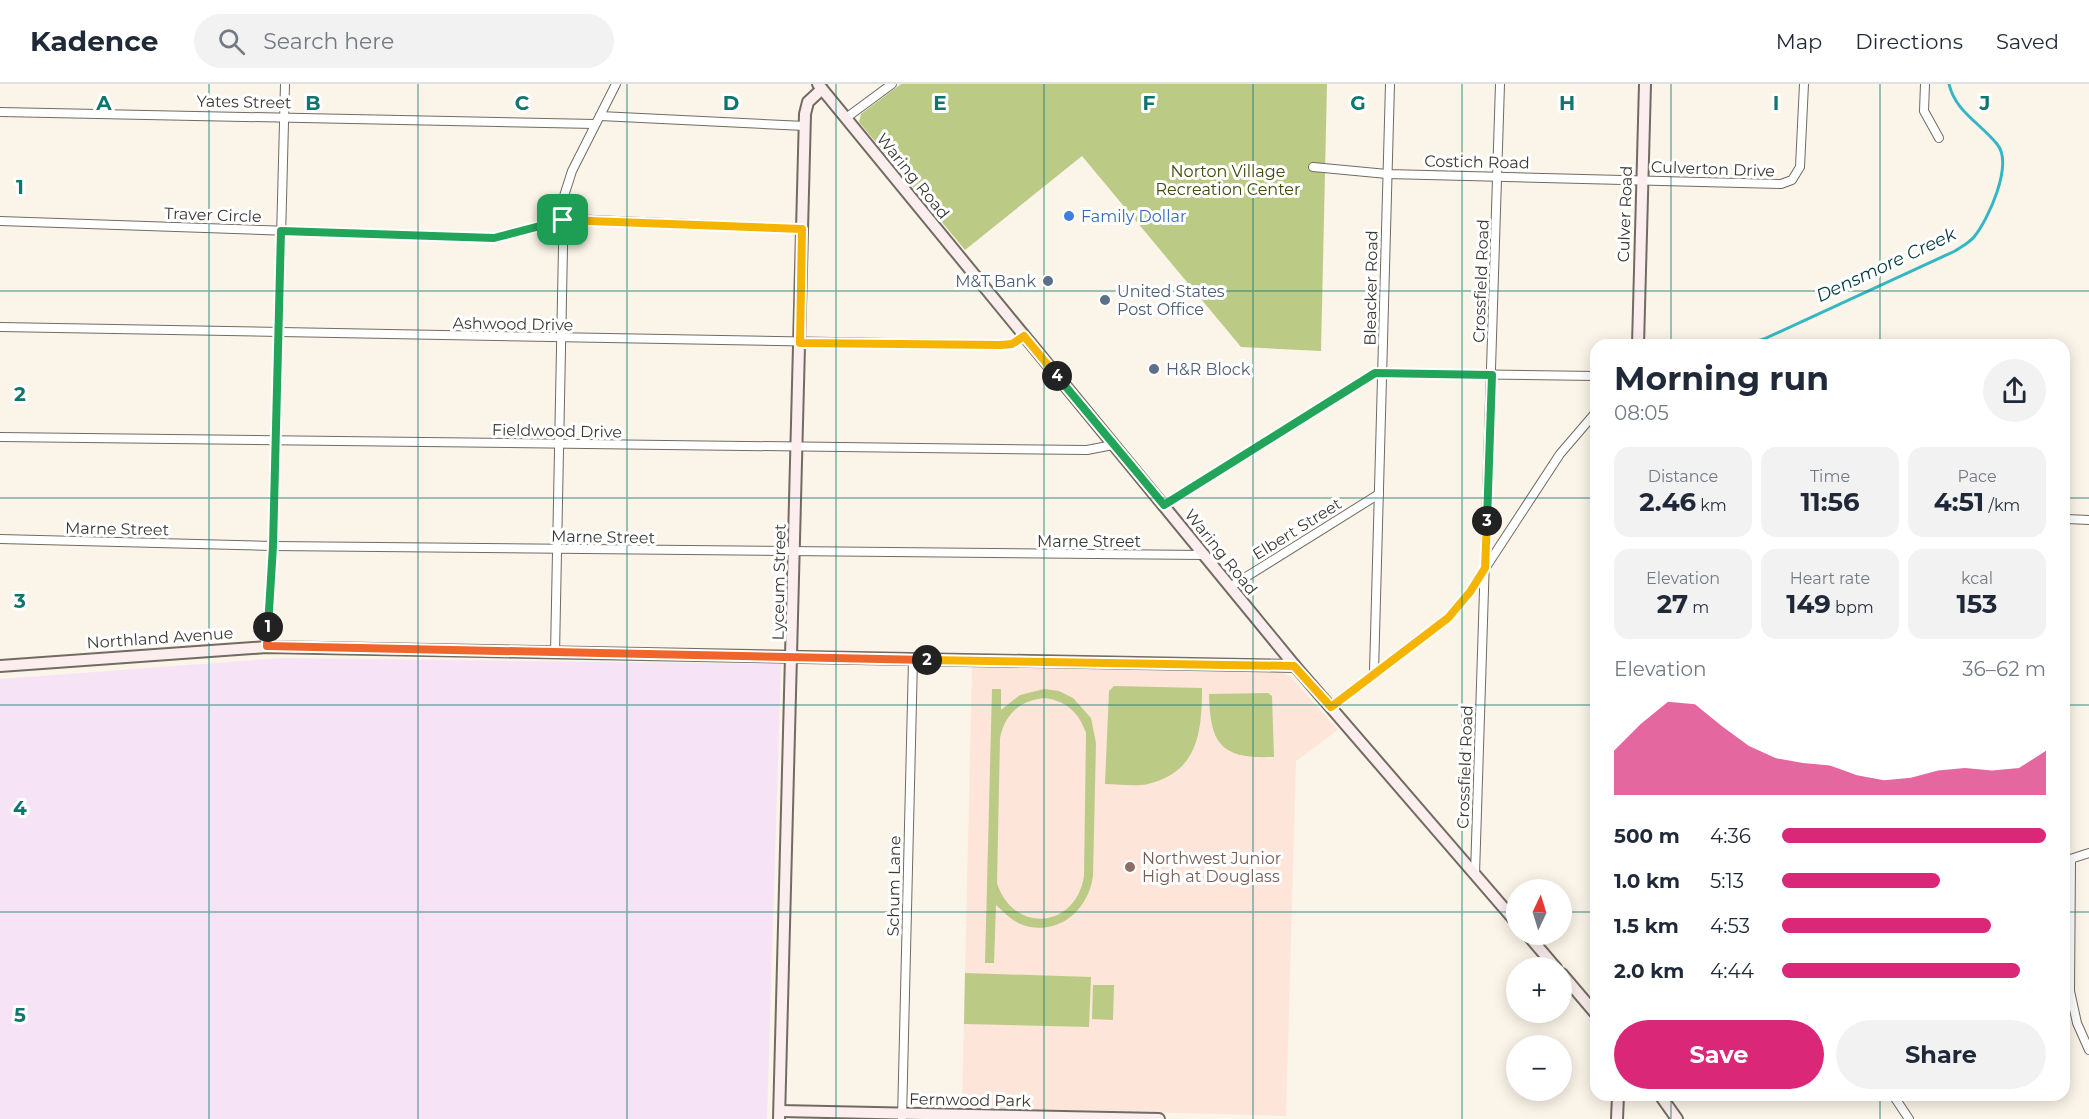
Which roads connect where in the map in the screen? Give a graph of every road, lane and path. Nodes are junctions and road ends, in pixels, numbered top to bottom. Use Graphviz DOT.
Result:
graph roads {
  1 [pos="285,84"];
  2 [pos="615,84"];
  3 [pos="892,84"];
  4 [pos="1390,84"];
  5 [pos="1500,84"];
  6 [pos="1645,84"];
  7 [pos="1804,84"];
  8 [pos="1925,84"];
  9 [pos="820,86"];
  10 [pos="0,112"];
  11 [pos="284,116"];
  12 [pos="600,116"];
  13 [pos="846,118"];
  14 [pos="595,124"];
  15 [pos="804,126"];
  16 [pos="1939,138"];
  17 [pos="1313,167"];
  18 [pos="1387,174"];
  19 [pos="1497,175"];
  20 [pos="1641,180"];
  21 [pos="563,220"];
  22 [pos="0,221"];
  23 [pos="802,229"];
  24 [pos="281,231"];
  25 [pos="0,327"];
  26 [pos="278,332"];
  27 [pos="1024,336"];
  28 [pos="561,338"];
  29 [pos="1638,339"];
  30 [pos="800,343"];
  31 [pos="1382,373"];
  32 [pos="1492,375"];
  33 [pos="1590,376"];
  34 [pos="1590,419"];
  35 [pos="0,437"];
  36 [pos="275,441"];
  37 [pos="558,445"];
  38 [pos="1113,445"];
  39 [pos="797,448"];
  40 [pos="1379,494"];
  41 [pos="1164,505"];
  42 [pos="2070,519"];
  43 [pos="2089,520"];
  44 [pos="0,539"];
  45 [pos="273,546"];
  46 [pos="556,550"];
  47 [pos="794,553"];
  48 [pos="1205,555"];
  49 [pos="1485,568"];
  50 [pos="1230,587"];
  51 [pos="267,646"];
  52 [pos="555,654"];
  53 [pos="792,657"];
  54 [pos="914,659"];
  55 [pos="0,666"];
  56 [pos="1294,666"];
  57 [pos="1374,672"];
  58 [pos="1331,707"];
  59 [pos="2089,853"];
  60 [pos="2070,859"];
  61 [pos="1475,874"];
  62 [pos="1506,910"];
  63 [pos="1536,945"];
  64 [pos="1547,957"];
  65 [pos="1572,986"];
  66 [pos="2070,991"];
  67 [pos="1590,1007"];
  68 [pos="2089,1050"];
  69 [pos="1618,1101"];
  70 [pos="1664,1101"];
  71 [pos="1897,1101"];
  72 [pos="780,1115"];
  73 [pos="902,1116"];
  74 [pos="1036,1118"];
  75 [pos="1119,1119"];
  76 [pos="1159,1119"];
  77 [pos="1617,1119"];
  78 [pos="1677,1119"];
  79 [pos="1908,1119"];
  1 -- 11 [label="street"];
  2 -- 12 [label="street"];
  3 -- 13 [label="street"];
  4 -- 18 [label="street, Bleacker Road"];
  5 -- 19 [label="street, Crossfield Road"];
  6 -- 20 [label="street, Culver Road"];
  7 -- 20 [label="street, Culverton Drive"];
  8 -- 16 [label="street"];
  9 -- 13 [label="street, Waring Road"];
  9 -- 15 [label="street, Lyceum Street"];
  10 -- 11 [label="street, Yates Street"];
  11 -- 14 [label="street, Yates Street"];
  11 -- 24 [label="street"];
  12 -- 14 [label="street"];
  12 -- 15 [label="street"];
  13 -- 27 [label="street, Waring Road"];
  14 -- 21 [label="street"];
  15 -- 23 [label="street, Lyceum Street"];
  17 -- 18 [label="street, Costich Road"];
  18 -- 19 [label="street, Costich Road"];
  18 -- 31 [label="street, Bleacker Road"];
  19 -- 20 [label="street, Costich Road"];
  19 -- 32 [label="street, Crossfield Road"];
  20 -- 29 [label="street, Culver Road"];
  21 -- 23 [label="street, Traver Circle"];
  21 -- 24 [label="street, Traver Circle"];
  21 -- 28 [label="street"];
  22 -- 24 [label="street, Traver Circle"];
  23 -- 30 [label="street, Lyceum Street"];
  24 -- 26 [label="street"];
  25 -- 26 [label="street, Ashwood Drive"];
  26 -- 28 [label="street, Ashwood Drive"];
  26 -- 36 [label="street"];
  27 -- 30 [label="street, Ashwood Drive"];
  27 -- 38 [label="street, Waring Road"];
  28 -- 30 [label="street, Ashwood Drive"];
  28 -- 37 [label="street"];
  30 -- 39 [label="street, Lyceum Street"];
  31 -- 32 [label="street"];
  31 -- 40 [label="street, Bleacker Road"];
  31 -- 41 [label="street"];
  32 -- 33 [label="street"];
  32 -- 49 [label="street, Crossfield Road"];
  34 -- 49 [label="street"];
  35 -- 36 [label="street, Fieldwood Drive"];
  36 -- 37 [label="street, Fieldwood Drive"];
  36 -- 45 [label="street"];
  37 -- 39 [label="street, Fieldwood Drive"];
  37 -- 46 [label="street"];
  38 -- 39 [label="street, Fieldwood Drive"];
  38 -- 41 [label="street, Waring Road"];
  39 -- 47 [label="street, Lyceum Street"];
  40 -- 50 [label="street, Elbert Street"];
  40 -- 57 [label="street, Bleacker Road"];
  41 -- 48 [label="street, Waring Road"];
  42 -- 43 [label="street"];
  44 -- 45 [label="street, Marne Street"];
  45 -- 46 [label="street, Marne Street"];
  45 -- 51 [label="street"];
  46 -- 47 [label="street, Marne Street"];
  46 -- 52 [label="street"];
  47 -- 48 [label="street, Marne Street"];
  47 -- 53 [label="street, Lyceum Street"];
  48 -- 50 [label="street, Waring Road"];
  49 -- 57 [label="street"];
  49 -- 61 [label="street, Crossfield Road"];
  50 -- 56 [label="street, Waring Road"];
  51 -- 52 [label="street, Northland Avenue"];
  51 -- 55 [label="street, Northland Avenue"];
  52 -- 53 [label="street, Northland Avenue"];
  53 -- 54 [label="street, Northland Avenue"];
  53 -- 72 [label="street, Lyceum Street"];
  54 -- 56 [label="street, Northland Avenue"];
  54 -- 73 [label="street, Schum Lane"];
  56 -- 58 [label="street, Waring Road"];
  57 -- 58 [label="street"];
  58 -- 61 [label="street, Waring Road"];
  59 -- 60 [label="street"];
  61 -- 62 [label="street, Waring Road"];
  63 -- 64 [label="street"];
  65 -- 67 [label="street"];
  66 -- 68 [label="street"];
  69 -- 77 [label="street"];
  70 -- 78 [label="street"];
  71 -- 79 [label="street"];
  72 -- 73 [label="street, Fernwood Park"];
  73 -- 74 [label="street, Fernwood Park"];
  74 -- 75 [label="street, Fernwood Park"];
  75 -- 76 [label="street, Fernwood Park"];
}
